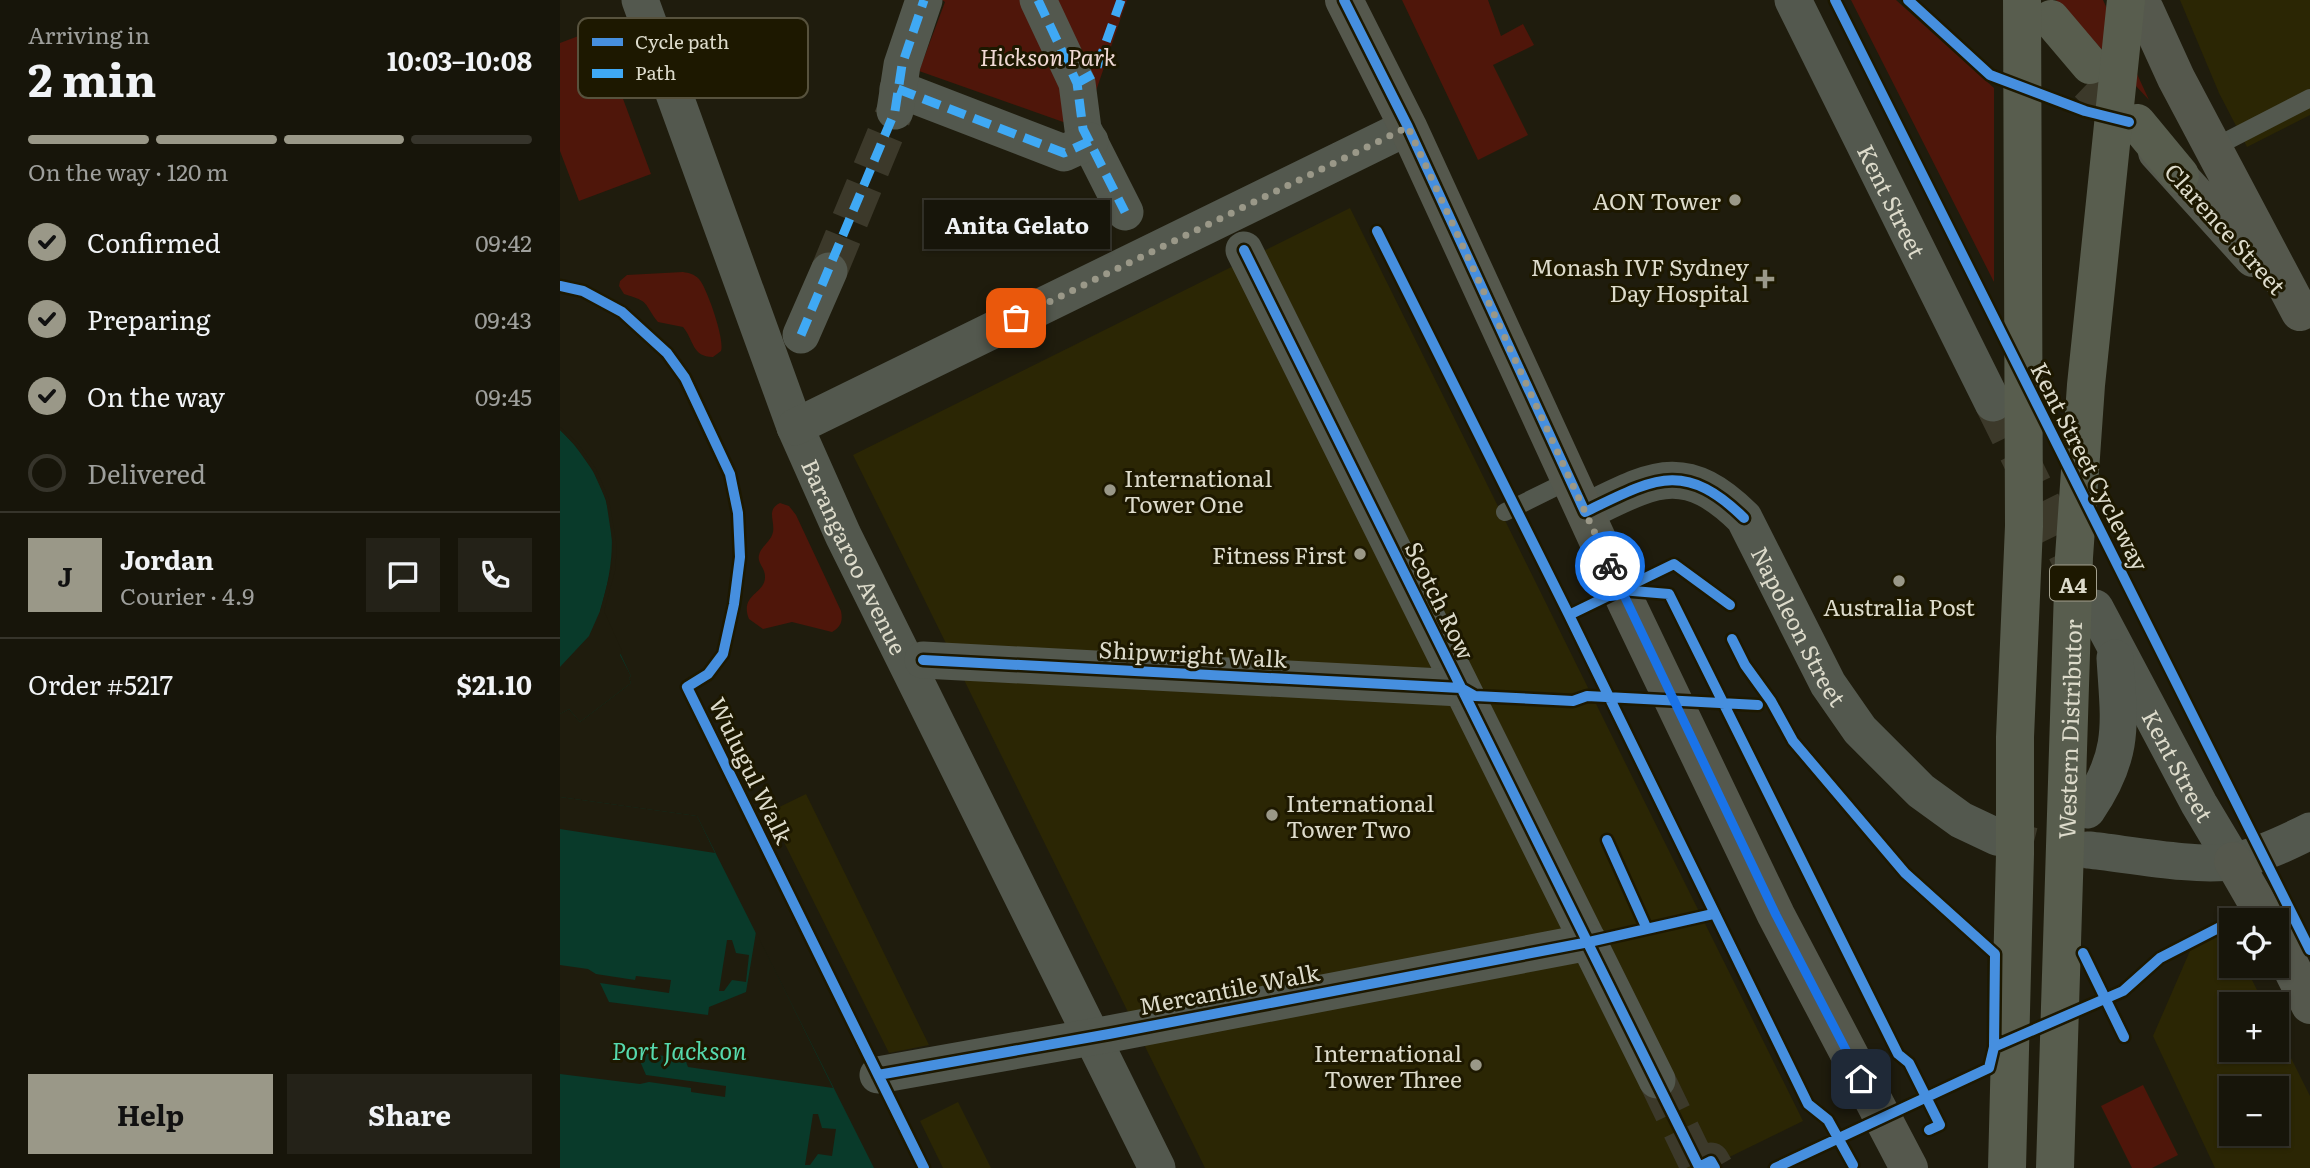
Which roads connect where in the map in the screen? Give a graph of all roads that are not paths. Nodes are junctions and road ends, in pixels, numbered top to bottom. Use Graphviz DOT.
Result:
graph roads {
  1 [pos="640,0"];
  2 [pos="924,0"];
  3 [pos="1038,0"];
  4 [pos="1344,0"];
  5 [pos="1793,0"];
  6 [pos="2136,5"];
  7 [pos="647,18"];
  8 [pos="2041,21"];
  9 [pos="2089,74"];
  10 [pos="676,98"];
  11 [pos="2310,98"];
  12 [pos="2137,126"];
  13 [pos="1408,127"];
  14 [pos="1090,141"];
  15 [pos="2213,148"];
  16 [pos="2180,175"];
  17 [pos="1125,212"];
  18 [pos="1244,250"];
  19 [pos="829,271"];
  20 [pos="2305,322"];
  21 [pos="801,335"];
  22 [pos="1993,403"];
  23 [pos="795,427"];
  24 [pos="1578,496"];
  25 [pos="1505,512"];
  26 [pos="2095,608"];
  27 [pos="2114,645"];
  28 [pos="923,660"];
  29 [pos="1461,688"];
  30 [pos="2087,810"];
  31 [pos="2310,831"];
  32 [pos="1997,837"];
  33 [pos="2089,850"];
  34 [pos="2233,861"];
  35 [pos="2260,908"];
  36 [pos="1589,942"];
  37 [pos="2289,963"];
  38 [pos="2310,1004"];
  39 [pos="1091,1035"];
  40 [pos="878,1075"];
  41 [pos="1657,1080"];
  42 [pos="1157,1168"];
  43 [pos="1909,1168"];
  44 [pos="2007,1168"];
  45 [pos="2055,1168"];
  1 -- 7 [label="street, Barangaroo Avenue"];
  2 -- 14 [label="street"];
  3 -- 14 [label="street"];
  4 -- 13 [label="street"];
  5 -- 22 [label="street, Kent Street"];
  6 -- 15 [label="street"];
  6 -- 45 [label="highway, Western Distributor / A4, bridge"];
  8 -- 9 [label="highway"];
  8 -- 44 [label="highway, A4, bridge"];
  10 -- 23 [label="street, Barangaroo Avenue"];
  11 -- 15 [label="lane"];
  12 -- 16 [label="highway"];
  13 -- 23 [label="street"];
  13 -- 24 [label="street"];
  14 -- 17 [label="street"];
  15 -- 20 [label="street"];
  16 -- 20 [label="street, Clarence Street"];
  18 -- 29 [label="street, Scotch Row"];
  19 -- 21 [label="street"];
  23 -- 39 [label="street, Barangaroo Avenue"];
  24 -- 25 [label="lane"];
  24 -- 32 [label="street, Napoleon Street"];
  24 -- 43 [label="street"];
  26 -- 27 [label="street, Kent Street"];
  27 -- 30 [label="street"];
  27 -- 34 [label="street, Kent Street"];
  28 -- 29 [label="street, Shipwright Walk"];
  29 -- 36 [label="street, Scotch Row"];
  31 -- 34 [label="street"];
  33 -- 34 [label="street"];
  34 -- 35 [label="street, Kent Street"];
  36 -- 39 [label="street, Mercantile Walk"];
  36 -- 41 [label="street, Scotch Row"];
  37 -- 38 [label="street"];
  39 -- 40 [label="street, Mercantile Walk"];
  39 -- 42 [label="street, Barangaroo Avenue"];
}
